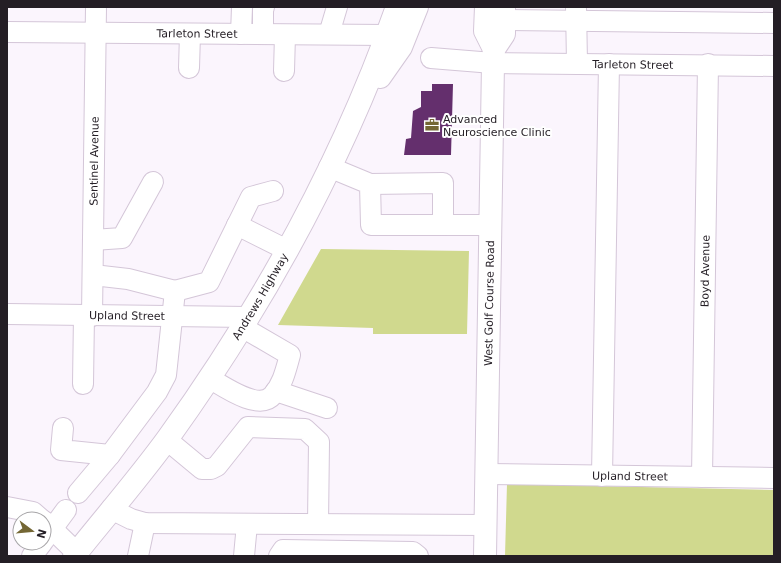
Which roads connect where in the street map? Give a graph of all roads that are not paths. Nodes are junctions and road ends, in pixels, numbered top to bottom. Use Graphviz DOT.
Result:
graph roads {
  1 [pos="96,7"];
  2 [pos="242,7"];
  3 [pos="264,7"];
  4 [pos="336,7"];
  5 [pos="397,7"];
  6 [pos="416,7"];
  7 [pos="486,7"];
  8 [pos="504,13"];
  9 [pos="576,14"];
  10 [pos="764,17"];
  11 [pos="7,32"];
  12 [pos="96,33"];
  13 [pos="190,34"];
  14 [pos="241,34"];
  15 [pos="263,34"];
  16 [pos="285,34"];
  17 [pos="329,34"];
  18 [pos="387,35"];
  19 [pos="493,56"];
  20 [pos="431,58"];
  21 [pos="576,63"];
  22 [pos="609,64"];
  23 [pos="708,64"];
  24 [pos="774,66"];
  25 [pos="189,68"];
  26 [pos="284,71"];
  27 [pos="355,113"];
  28 [pos="330,167"];
  29 [pos="153,182"];
  30 [pos="370,184"];
  31 [pos="273,191"];
  32 [pos="237,225"];
  33 [pos="443,225"];
  34 [pos="490,225"];
  35 [pos="93,240"];
  36 [pos="287,250"];
  37 [pos="93,275"];
  38 [pos="175,290"];
  39 [pos="7,314"];
  40 [pos="88,315"];
  41 [pos="173,316"];
  42 [pos="245,322"];
  43 [pos="209,378"];
  44 [pos="83,384"];
  45 [pos="276,391"];
  46 [pos="327,408"];
  47 [pos="63,428"];
  48 [pos="167,440"];
  49 [pos="110,455"];
  50 [pos="486,474"];
  51 [pos="602,476"];
  52 [pos="702,477"];
  53 [pos="774,478"];
  54 [pos="78,494"];
  55 [pos="7,507"];
  56 [pos="111,509"];
  57 [pos="66,510"];
  58 [pos="28,511"];
  59 [pos="145,522"];
  60 [pos="52,523"];
  61 [pos="247,524"];
  62 [pos="318,524"];
  63 [pos="485,525"];
  64 [pos="52,536"];
  65 [pos="281,553"];
  66 [pos="75,554"];
  67 [pos="138,556"];
  68 [pos="244,556"];
  69 [pos="418,556"];
  70 [pos="485,556"];
  1 -- 12 [label="street, Sentinel Avenue"];
  2 -- 14 [label="street"];
  3 -- 15 [label="street"];
  4 -- 17 [label="street"];
  5 -- 18 [label="main road, Andrews Highway"];
  6 -- 27 [label="main road"];
  7 -- 19 [label="main road, West Golf Course Road"];
  8 -- 9 [label="street"];
  8 -- 19 [label="main road, West Golf Course Road"];
  9 -- 10 [label="street"];
  9 -- 21 [label="street"];
  11 -- 12 [label="street, Tarleton Street"];
  12 -- 13 [label="street, Tarleton Street"];
  12 -- 35 [label="street, Sentinel Avenue"];
  13 -- 14 [label="street, Tarleton Street"];
  13 -- 25 [label="street"];
  14 -- 15 [label="street, Tarleton Street"];
  15 -- 16 [label="street, Tarleton Street"];
  16 -- 17 [label="street, Tarleton Street"];
  16 -- 26 [label="street"];
  17 -- 18 [label="street, Tarleton Street"];
  18 -- 27 [label="main road, Andrews Highway"];
  19 -- 20 [label="street, Tarleton Street"];
  19 -- 21 [label="street, Tarleton Street"];
  19 -- 34 [label="main road, West Golf Course Road"];
  21 -- 22 [label="street, Tarleton Street"];
  22 -- 23 [label="street, Tarleton Street"];
  22 -- 51 [label="street"];
  23 -- 24 [label="street, Tarleton Street"];
  23 -- 52 [label="street, Boyd Avenue"];
  27 -- 28 [label="main road, Andrews Highway"];
  28 -- 30 [label="street"];
  28 -- 36 [label="main road, Andrews Highway"];
  29 -- 35 [label="street"];
  30 -- 33 [label="street"];
  30 -- 33 [label="street"];
  31 -- 32 [label="street"];
  32 -- 36 [label="street"];
  32 -- 38 [label="street"];
  33 -- 34 [label="street"];
  34 -- 50 [label="main road, West Golf Course Road"];
  35 -- 37 [label="street, Sentinel Avenue"];
  36 -- 42 [label="main road, Andrews Highway"];
  37 -- 38 [label="street"];
  37 -- 40 [label="street, Sentinel Avenue"];
  38 -- 41 [label="street"];
  39 -- 40 [label="street, Upland Street"];
  40 -- 41 [label="street, Upland Street"];
  40 -- 44 [label="street, Sentinel Avenue"];
  41 -- 42 [label="street, Upland Street"];
  41 -- 49 [label="street"];
  42 -- 43 [label="main road, Andrews Highway"];
  42 -- 45 [label="street"];
  43 -- 45 [label="street"];
  43 -- 48 [label="main road, Andrews Highway"];
  45 -- 46 [label="street"];
  47 -- 49 [label="street"];
  48 -- 56 [label="main road, Andrews Highway"];
  48 -- 62 [label="street"];
  49 -- 54 [label="street"];
  50 -- 51 [label="street, Upland Street"];
  50 -- 63 [label="main road, West Golf Course Road"];
  51 -- 52 [label="street, Upland Street"];
  52 -- 53 [label="street, Upland Street"];
  55 -- 58 [label="street"];
  56 -- 59 [label="street"];
  56 -- 66 [label="main road, Andrews Highway"];
  57 -- 60 [label="street"];
  59 -- 61 [label="street"];
  59 -- 67 [label="street"];
  61 -- 62 [label="street"];
  61 -- 68 [label="street"];
  62 -- 63 [label="street"];
  63 -- 70 [label="main road, West Golf Course Road"];
  64 -- 66 [label="street"];
  65 -- 69 [label="street"];
}
